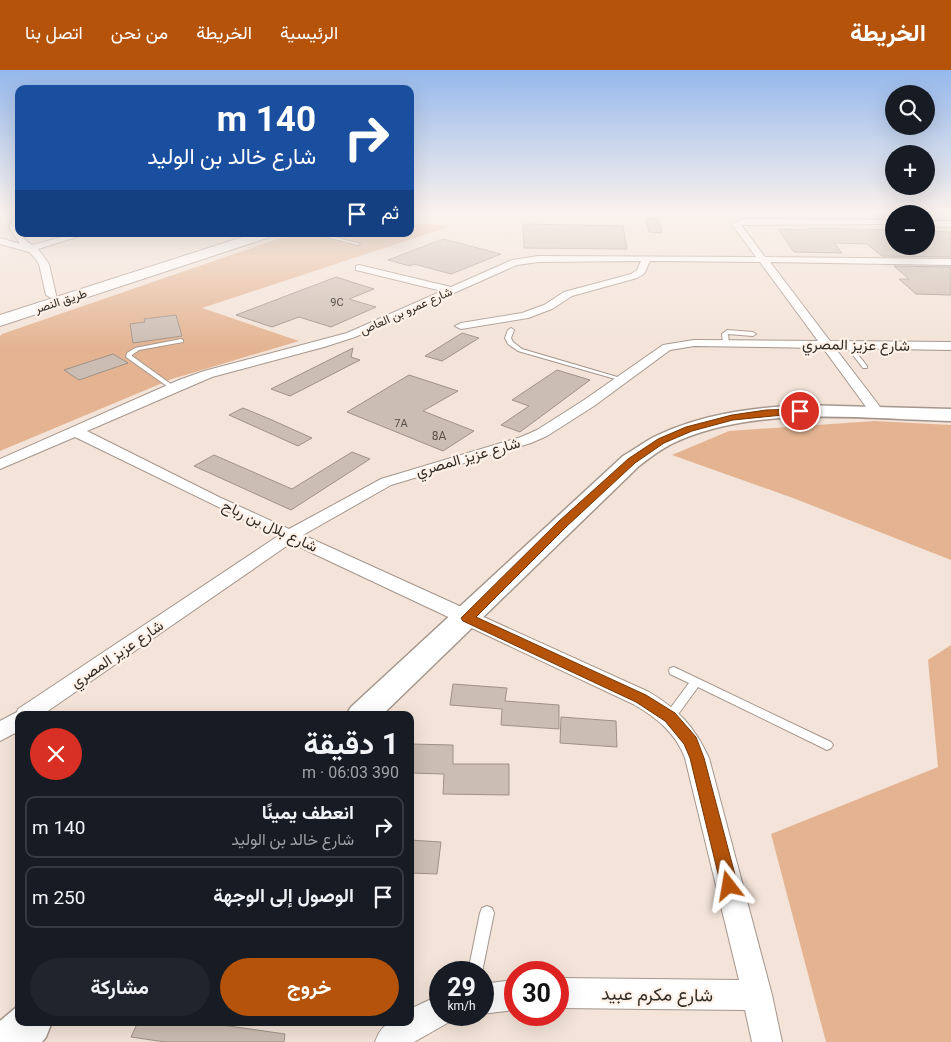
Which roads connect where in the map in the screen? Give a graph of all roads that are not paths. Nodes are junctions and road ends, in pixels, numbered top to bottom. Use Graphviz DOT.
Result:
graph roads {
  1 [pos="39,257"];
  2 [pos="167,257"];
  3 [pos="194,257"];
  4 [pos="647,258"];
  5 [pos="763,259"];
  6 [pos="951,262"];
  7 [pos="359,268"];
  8 [pos="453,290"];
  9 [pos="51,294"];
  10 [pos="0,311"];
  11 [pos="0,321"];
  12 [pos="461,326"];
  13 [pos="511,330"];
  14 [pos="753,334"];
  15 [pos="181,340"];
  16 [pos="726,343"];
  17 [pos="828,344"];
  18 [pos="847,344"];
  19 [pos="951,346"];
  20 [pos="865,367"];
  21 [pos="621,379"];
  22 [pos="173,388"];
  23 [pos="877,412"];
  24 [pos="951,414"];
  25 [pos="75,431"];
  26 [pos="0,465"];
  27 [pos="291,536"];
  28 [pos="467,618"];
  29 [pos="674,671"];
  30 [pos="696,682"];
  31 [pos="32,711"];
  32 [pos="366,711"];
  33 [pos="670,717"];
  34 [pos="15,723"];
  35 [pos="0,732"];
  36 [pos="828,745"];
  37 [pos="487,913"];
  38 [pos="477,961"];
  39 [pos="569,993"];
  40 [pos="757,995"];
  41 [pos="429,1016"];
  42 [pos="414,1024"];
  43 [pos="27,1026"];
  44 [pos="411,1026"];
  45 [pos="10,1042"];
  46 [pos="390,1042"];
  47 [pos="767,1042"];
  1 -- 9 [label="street"];
  2 -- 9 [label="highway, طريق النصر"];
  3 -- 11 [label="highway, طريق النصر"];
  4 -- 5 [label="street, شارع عمرو بن العاص"];
  4 -- 8 [label="street, شارع عمرو بن العاص"];
  4 -- 12 [label="street"];
  5 -- 6 [label="street, شارع عمرو بن العاص"];
  5 -- 17 [label="street"];
  7 -- 8 [label="street"];
  8 -- 22 [label="street, شارع عمرو بن العاص"];
  9 -- 10 [label="highway, طريق النصر"];
  13 -- 21 [label="lane"];
  14 -- 16 [label="lane"];
  15 -- 22 [label="lane"];
  16 -- 17 [label="street, شارع عزيز المصري"];
  16 -- 21 [label="street, شارع عزيز المصري"];
  17 -- 18 [label="street, شارع عزيز المصري"];
  17 -- 23 [label="street"];
  18 -- 19 [label="street, شارع عزيز المصري"];
  18 -- 20 [label="lane"];
  21 -- 27 [label="street, شارع عزيز المصري"];
  22 -- 25 [label="street, شارع عمرو بن العاص"];
  23 -- 24 [label="street"];
  23 -- 28 [label="street"];
  25 -- 26 [label="street, شارع عمرو بن العاص"];
  25 -- 27 [label="street, شارع بلال بن رباح"];
  27 -- 28 [label="street, شارع بلال بن رباح"];
  27 -- 31 [label="street, شارع عزيز المصري"];
  28 -- 32 [label="street"];
  28 -- 33 [label="street, شارع بلال بن رباح"];
  29 -- 30 [label="lane"];
  30 -- 33 [label="lane"];
  30 -- 36 [label="lane"];
  33 -- 40 [label="street, شارع بلال بن رباح"];
  34 -- 35 [label="street"];
  37 -- 38 [label="lane"];
  39 -- 40 [label="street, شارع مكرم عبيد"];
  40 -- 47 [label="street, شارع بلال بن رباح"];
  41 -- 42 [label="street"];
  43 -- 45 [label="street"];
  44 -- 46 [label="street"];
}
